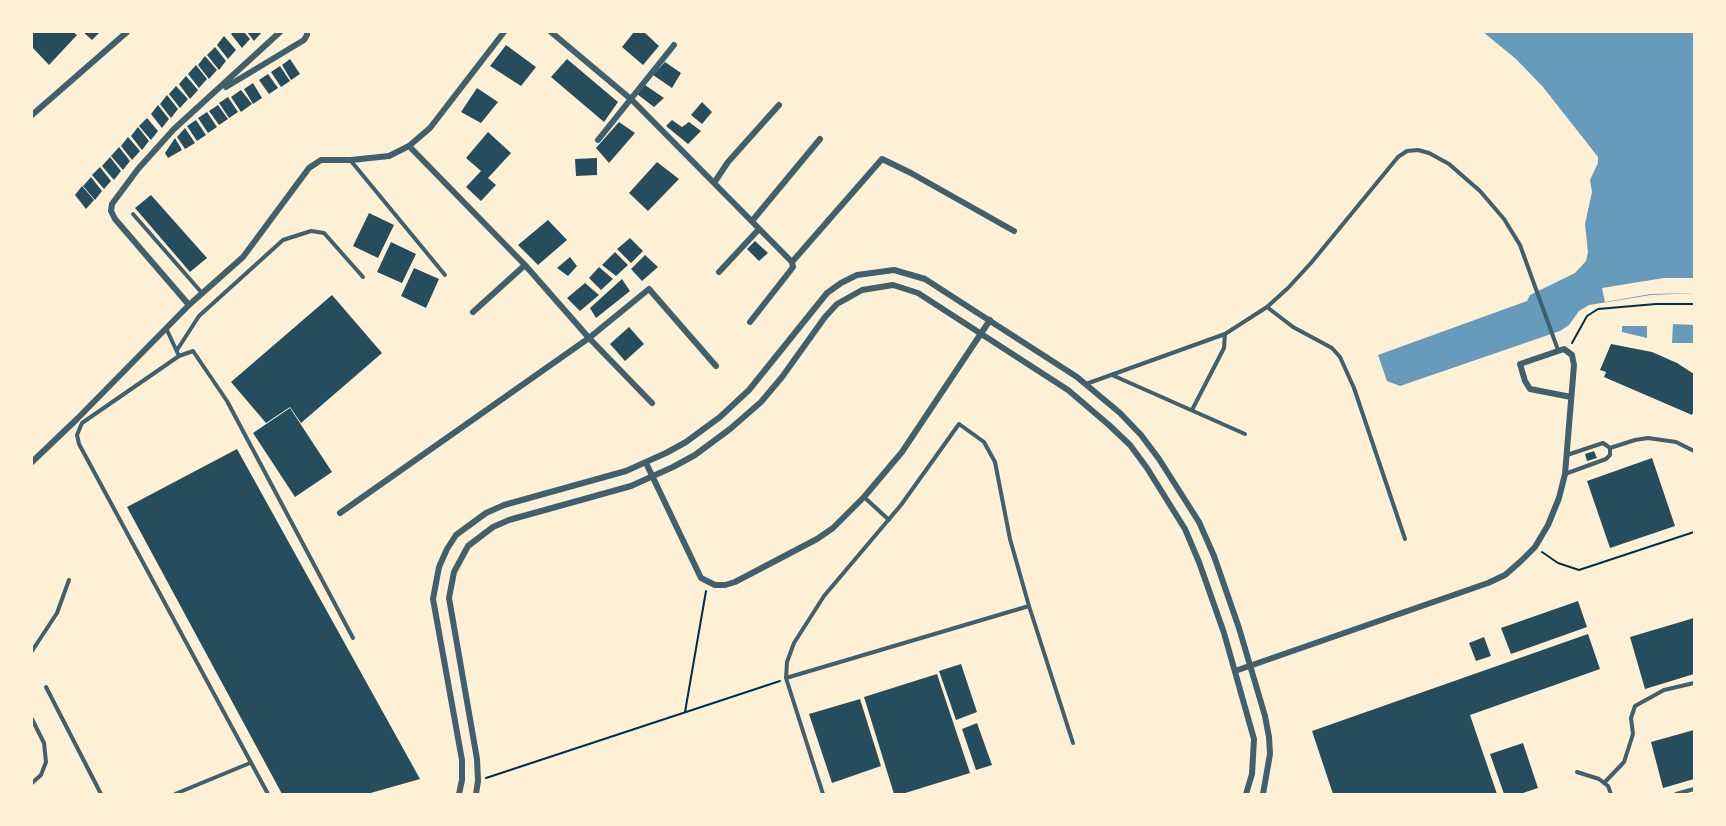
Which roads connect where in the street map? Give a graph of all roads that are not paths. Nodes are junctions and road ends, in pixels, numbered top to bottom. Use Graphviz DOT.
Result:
graph roads {
  1 [pos="127,32"];
  2 [pos="280,32"];
  3 [pos="307,32"];
  4 [pos="504,32"];
  5 [pos="551,32"];
  6 [pos="674,45"];
  7 [pos="215,93"];
  8 [pos="632,100"];
  9 [pos="779,105"];
  10 [pos="32,115"];
  11 [pos="820,139"];
  12 [pos="598,140"];
  13 [pos="410,146"];
  14 [pos="351,160"];
  15 [pos="714,183"];
  16 [pos="133,214"];
  17 [pos="752,221"];
  18 [pos="759,229"];
  19 [pos="1014,231"];
  20 [pos="792,262"];
  21 [pos="525,266"];
  22 [pos="719,272"];
  23 [pos="445,275"];
  24 [pos="363,277"];
  25 [pos="202,293"];
  26 [pos="189,305"];
  27 [pos="1267,307"];
  28 [pos="473,312"];
  29 [pos="990,320"];
  30 [pos="750,322"];
  31 [pos="166,328"];
  32 [pos="982,334"];
  33 [pos="1225,334"];
  34 [pos="589,338"];
  35 [pos="177,350"];
  36 [pos="1558,350"];
  37 [pos="179,356"];
  38 [pos="716,366"];
  39 [pos="1112,375"];
  40 [pos="1086,384"];
  41 [pos="1571,397"];
  42 [pos="652,403"];
  43 [pos="1192,410"];
  44 [pos="1245,434"];
  45 [pos="1610,448"];
  46 [pos="1695,451"];
  47 [pos="1567,455"];
  48 [pos="32,462"];
  49 [pos="646,463"];
  50 [pos="1565,474"];
  51 [pos="653,477"];
  52 [pos="597,480"];
  53 [pos="601,495"];
  54 [pos="864,497"];
  55 [pos="339,513"];
  56 [pos="889,520"];
  57 [pos="1405,539"];
  58 [pos="69,580"];
  59 [pos="1029,606"];
  60 [pos="353,638"];
  61 [pos="32,651"];
  62 [pos="1250,666"];
  63 [pos="1235,671"];
  64 [pos="786,678"];
  65 [pos="1695,683"];
  66 [pos="46,687"];
  67 [pos="32,719"];
  68 [pos="1073,743"];
  69 [pos="250,763"];
  70 [pos="1577,772"];
  71 [pos="32,783"];
  72 [pos="1604,783"];
  73 [pos="1695,789"];
  74 [pos="101,795"];
  75 [pos="175,795"];
  76 [pos="268,795"];
  77 [pos="459,795"];
  78 [pos="476,795"];
  79 [pos="823,795"];
  80 [pos="1246,795"];
  81 [pos="1263,795"];
  82 [pos="1611,795"];
  83 [pos="1677,795"];
  1 -- 10 [label="street"];
  2 -- 7 [label="street"];
  3 -- 7 [label="street"];
  4 -- 13 [label="street"];
  5 -- 8 [label="street"];
  6 -- 8 [label="street"];
  7 -- 26 [label="street"];
  8 -- 12 [label="street"];
  8 -- 15 [label="street"];
  9 -- 15 [label="street"];
  11 -- 17 [label="street"];
  13 -- 14 [label="street"];
  13 -- 21 [label="street"];
  14 -- 23 [label="lane"];
  14 -- 25 [label="street"];
  15 -- 17 [label="street"];
  16 -- 25 [label="lane"];
  17 -- 18 [label="street"];
  18 -- 20 [label="street"];
  18 -- 22 [label="street"];
  19 -- 20 [label="street"];
  20 -- 30 [label="street"];
  21 -- 28 [label="street"];
  21 -- 34 [label="street"];
  24 -- 35 [label="lane"];
  25 -- 26 [label="street"];
  26 -- 31 [label="street"];
  27 -- 33 [label="lane"];
  27 -- 36 [label="lane"];
  27 -- 57 [label="lane"];
  29 -- 32 [label="street"];
  29 -- 40 [label="street"];
  29 -- 49 [label="street"];
  31 -- 35 [label="lane"];
  31 -- 48 [label="street"];
  32 -- 51 [label="street"];
  32 -- 54 [label="street"];
  32 -- 63 [label="street"];
  33 -- 39 [label="lane"];
  33 -- 43 [label="lane"];
  34 -- 38 [label="street"];
  34 -- 42 [label="street"];
  34 -- 55 [label="street"];
  35 -- 37 [label="lane"];
  36 -- 41 [label="street"];
  36 -- 41 [label="street"];
  37 -- 60 [label="lane"];
  37 -- 69 [label="lane"];
  39 -- 40 [label="lane"];
  39 -- 43 [label="lane"];
  40 -- 62 [label="street"];
  41 -- 47 [label="street"];
  43 -- 44 [label="lane"];
  45 -- 46 [label="lane"];
  45 -- 47 [label="lane"];
  45 -- 50 [label="lane"];
  47 -- 50 [label="street"];
  49 -- 51 [label="street"];
  49 -- 52 [label="street"];
  50 -- 62 [label="street"];
  51 -- 53 [label="street"];
  51 -- 54 [label="street"];
  52 -- 53 [label="street"];
  52 -- 77 [label="street"];
  53 -- 78 [label="street"];
  54 -- 56 [label="lane"];
  56 -- 59 [label="lane"];
  56 -- 64 [label="lane"];
  58 -- 61 [label="lane"];
  59 -- 64 [label="lane"];
  59 -- 68 [label="lane"];
  62 -- 63 [label="street"];
  62 -- 81 [label="street"];
  63 -- 80 [label="street"];
  64 -- 79 [label="lane"];
  65 -- 72 [label="lane"];
  66 -- 74 [label="lane"];
  67 -- 71 [label="lane"];
  69 -- 75 [label="lane"];
  69 -- 76 [label="lane"];
  70 -- 72 [label="lane"];
  72 -- 82 [label="lane"];
  73 -- 83 [label="lane"];
}
